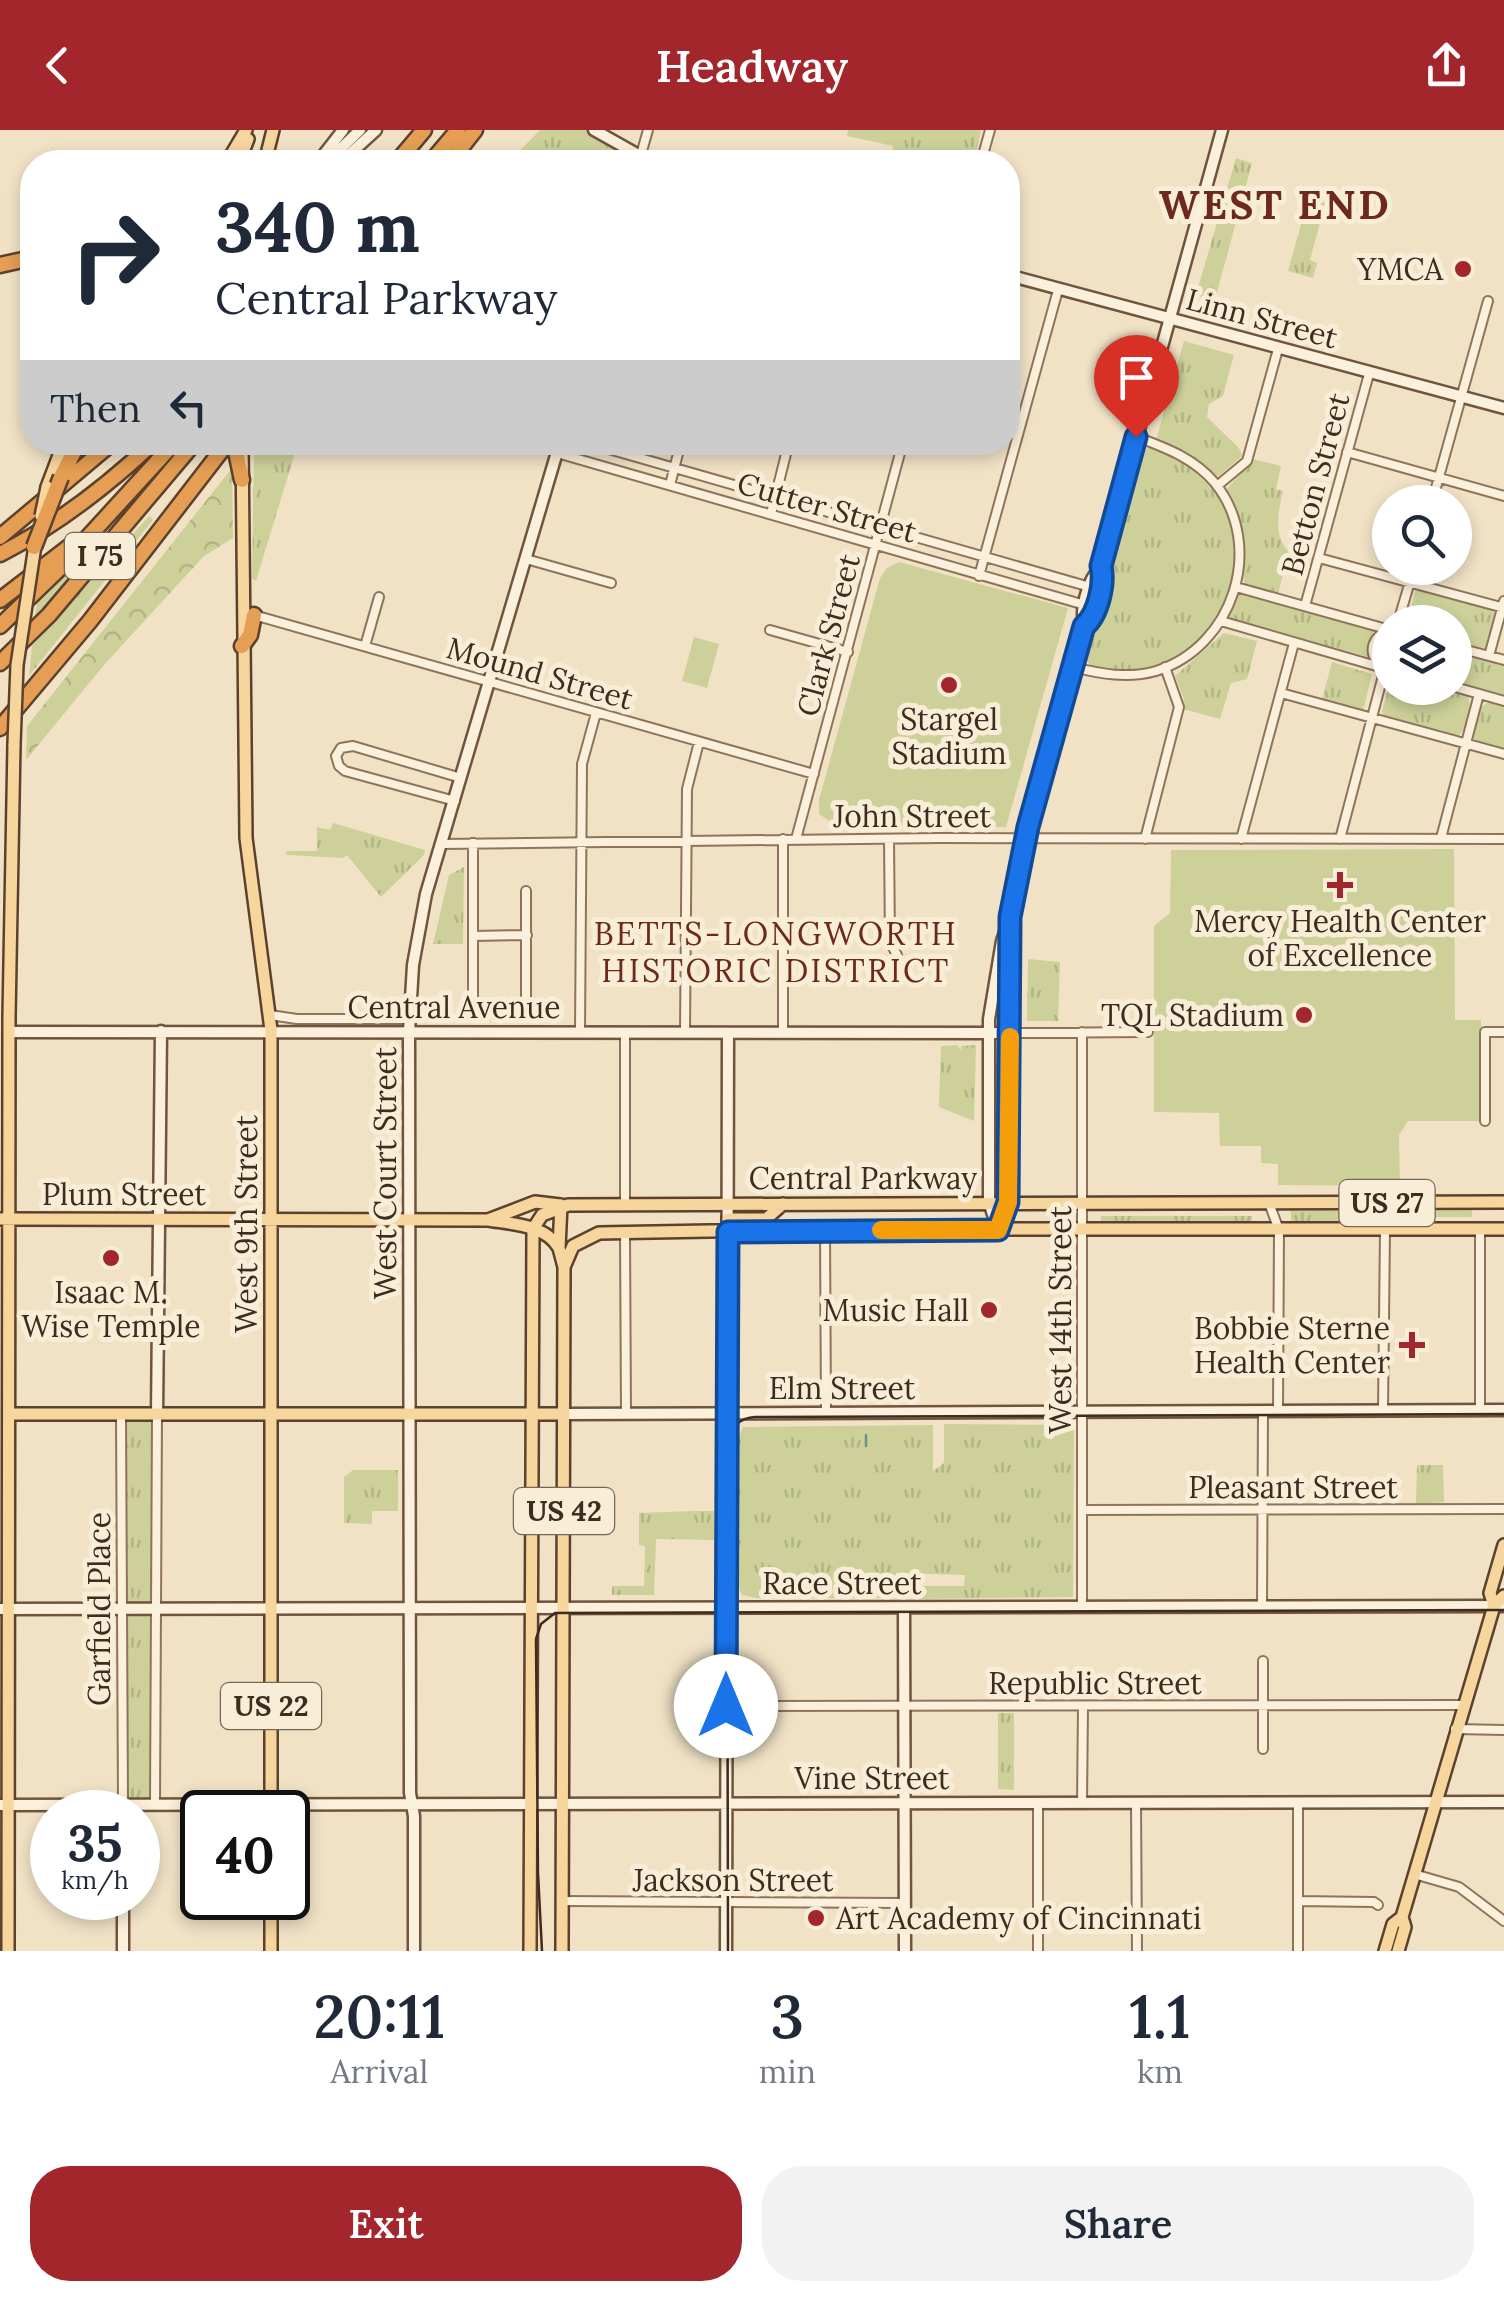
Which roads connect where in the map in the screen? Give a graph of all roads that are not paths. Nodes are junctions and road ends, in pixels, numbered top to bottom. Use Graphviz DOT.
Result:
graph roads {
  1 [pos="343,130"];
  2 [pos="376,130"];
  3 [pos="424,130"];
  4 [pos="458,130"];
  5 [pos="475,130"];
  6 [pos="594,130"];
  7 [pos="1222,130"];
  8 [pos="411,144"];
  9 [pos="327,150"];
  10 [pos="349,150"];
  11 [pos="403,150"];
  12 [pos="406,150"];
  13 [pos="441,150"];
  14 [pos="459,150"];
  15 [pos="626,150"];
  16 [pos="1020,279"];
  17 [pos="1058,290"];
  18 [pos="1488,301"];
  19 [pos="1167,318"];
  20 [pos="1278,349"];
  21 [pos="1369,374"];
  22 [pos="1461,398"];
  23 [pos="1504,408"];
  24 [pos="1020,429"];
  25 [pos="1136,437"];
  26 [pos="1348,452"];
  27 [pos="56,455"];
  28 [pos="72,455"];
  29 [pos="97,455"];
  30 [pos="140,455"];
  31 [pos="163,455"];
  32 [pos="183,455"];
  33 [pos="221,455"];
  34 [pos="235,455"];
  35 [pos="242,455"];
  36 [pos="556,455"];
  37 [pos="579,455"];
  38 [pos="629,455"];
  39 [pos="678,455"];
  40 [pos="787,455"];
  41 [pos="900,455"];
  42 [pos="1013,455"];
  43 [pos="674,468"];
  44 [pos="1439,478"];
  45 [pos="242,480"];
  46 [pos="670,485"];
  47 [pos="1437,485"];
  48 [pos="1217,486"];
  49 [pos="776,496"];
  50 [pos="1504,496"];
  51 [pos="116,507"];
  52 [pos="771,514"];
  53 [pos="881,526"];
  54 [pos="0,537"];
  55 [pos="876,544"];
  56 [pos="34,547"];
  57 [pos="0,554"];
  58 [pos="985,557"];
  59 [pos="1319,558"];
  60 [pos="526,559"];
  61 [pos="1101,566"];
  62 [pos="1372,572"];
  63 [pos="979,576"];
  64 [pos="612,583"];
  65 [pos="1422,585"];
  66 [pos="1090,587"];
  67 [pos="1236,587"];
  68 [pos="379,597"];
  69 [pos="0,600"];
  70 [pos="1084,605"];
  71 [pos="1503,605"];
  72 [pos="1305,606"];
  73 [pos="254,616"];
  74 [pos="1221,621"];
  75 [pos="1372,625"];
  76 [pos="0,626"];
  77 [pos="1084,626"];
  78 [pos="770,630"];
  79 [pos="1294,643"];
  80 [pos="242,646"];
  81 [pos="365,646"];
  82 [pos="848,652"];
  83 [pos="1472,652"];
  84 [pos="1489,656"];
  85 [pos="1504,660"];
  86 [pos="0,664"];
  87 [pos="1372,665"];
  88 [pos="1073,667"];
  89 [pos="1166,667"];
  90 [pos="488,682"];
  91 [pos="33,691"];
  92 [pos="1472,692"];
  93 [pos="1281,693"];
  94 [pos="1479,694"];
  95 [pos="1504,701"];
  96 [pos="1376,705"];
  97 [pos="596,713"];
  98 [pos="1372,718"];
  99 [pos="0,728"];
  100 [pos="7,742"];
  101 [pos="699,742"];
  102 [pos="1465,744"];
  103 [pos="1504,754"];
  104 [pos="814,774"];
  105 [pos="462,778"];
  106 [pos="454,801"];
  107 [pos="889,838"];
  108 [pos="1440,838"];
  109 [pos="782,839"];
  110 [pos="796,839"];
  111 [pos="1241,839"];
  112 [pos="1340,839"];
  113 [pos="1504,839"];
  114 [pos="1026,840"];
  115 [pos="1145,840"];
  116 [pos="686,842"];
  117 [pos="473,843"];
  118 [pos="581,843"];
  119 [pos="442,844"];
  120 [pos="526,891"];
  121 [pos="1010,917"];
  122 [pos="473,936"];
  123 [pos="526,936"];
  124 [pos="896,955"];
  125 [pos="526,1003"];
  126 [pos="473,1005"];
  127 [pos="270,1015"];
  128 [pos="410,1019"];
  129 [pos="271,1030"];
  130 [pos="4,1032"];
  131 [pos="160,1032"];
  132 [pos="409,1032"];
  133 [pos="580,1032"];
  134 [pos="625,1032"];
  135 [pos="685,1032"];
  136 [pos="1082,1032"];
  137 [pos="1148,1032"];
  138 [pos="1504,1032"];
  139 [pos="728,1033"];
  140 [pos="783,1033"];
  141 [pos="988,1033"];
  142 [pos="1010,1033"];
  143 [pos="1484,1121"];
  144 [pos="989,1202"];
  145 [pos="1008,1202"];
  146 [pos="1504,1202"];
  147 [pos="1269,1203"];
  148 [pos="727,1204"];
  149 [pos="783,1204"];
  150 [pos="1082,1204"];
  151 [pos="561,1205"];
  152 [pos="625,1205"];
  153 [pos="4,1219"];
  154 [pos="160,1219"];
  155 [pos="270,1220"];
  156 [pos="488,1220"];
  157 [pos="410,1222"];
  158 [pos="728,1226"];
  159 [pos="533,1229"];
  160 [pos="1480,1229"];
  161 [pos="1504,1229"];
  162 [pos="825,1230"];
  163 [pos="998,1230"];
  164 [pos="1279,1230"];
  165 [pos="1082,1231"];
  166 [pos="1385,1231"];
  167 [pos="625,1233"];
  168 [pos="560,1248"];
  169 [pos="564,1267"];
  170 [pos="1383,1410"];
  171 [pos="1480,1410"];
  172 [pos="1504,1410"];
  173 [pos="1278,1411"];
  174 [pos="1083,1412"];
  175 [pos="1263,1412"];
  176 [pos="532,1413"];
  177 [pos="726,1413"];
  178 [pos="826,1413"];
  179 [pos="4,1414"];
  180 [pos="271,1414"];
  181 [pos="410,1414"];
  182 [pos="564,1414"];
  183 [pos="626,1414"];
  184 [pos="120,1415"];
  185 [pos="158,1415"];
  186 [pos="1504,1509"];
  187 [pos="1083,1510"];
  188 [pos="1263,1510"];
  189 [pos="1504,1544"];
  190 [pos="1504,1596"];
  191 [pos="1262,1606"];
  192 [pos="1499,1606"];
  193 [pos="122,1608"];
  194 [pos="156,1608"];
  195 [pos="271,1608"];
  196 [pos="411,1608"];
  197 [pos="532,1608"];
  198 [pos="564,1608"];
  199 [pos="726,1608"];
  200 [pos="1082,1608"];
  201 [pos="4,1609"];
  202 [pos="904,1609"];
  203 [pos="4,1660"];
  204 [pos="1262,1661"];
  205 [pos="1463,1705"];
  206 [pos="726,1706"];
  207 [pos="904,1706"];
  208 [pos="1083,1706"];
  209 [pos="1262,1706"];
  210 [pos="1455,1730"];
  211 [pos="1504,1730"];
  212 [pos="1262,1749"];
  213 [pos="123,1790"];
  214 [pos="155,1790"];
  215 [pos="271,1790"];
  216 [pos="1434,1802"];
  217 [pos="1504,1802"];
  218 [pos="1038,1803"];
  219 [pos="1082,1803"];
  220 [pos="1136,1803"];
  221 [pos="1298,1803"];
  222 [pos="411,1804"];
  223 [pos="532,1804"];
  224 [pos="564,1804"];
  225 [pos="726,1804"];
  226 [pos="905,1804"];
  227 [pos="4,1805"];
  228 [pos="30,1806"];
  229 [pos="310,1807"];
  230 [pos="1414,1874"];
  231 [pos="1298,1901"];
  232 [pos="562,1902"];
  233 [pos="726,1902"];
  234 [pos="904,1903"];
  235 [pos="1378,1905"];
  236 [pos="1402,1917"];
  237 [pos="123,1920"];
  238 [pos="271,1920"];
  239 [pos="1504,1920"];
  240 [pos="8,1951"];
  241 [pos="123,1951"];
  242 [pos="271,1951"];
  243 [pos="414,1951"];
  244 [pos="530,1951"];
  245 [pos="562,1951"];
  246 [pos="726,1951"];
  247 [pos="904,1951"];
  248 [pos="1038,1951"];
  249 [pos="1136,1951"];
  250 [pos="1298,1951"];
  251 [pos="1385,1951"];
  252 [pos="1398,1951"];
  1 -- 9 [label="street"];
  2 -- 10 [label="street"];
  3 -- 8 [label="highway"];
  4 -- 13 [label="highway"];
  5 -- 14 [label="highway"];
  6 -- 15 [label="street"];
  7 -- 19 [label="street"];
  8 -- 11 [label="highway"];
  8 -- 12 [label="highway"];
  16 -- 17 [label="street, Linn Street"];
  17 -- 19 [label="street, Linn Street"];
  17 -- 24 [label="street"];
  18 -- 22 [label="street"];
  19 -- 20 [label="street, Linn Street"];
  19 -- 25 [label="street"];
  20 -- 21 [label="street, Linn Street"];
  20 -- 48 [label="street"];
  21 -- 22 [label="street, Linn Street"];
  21 -- 26 [label="street, Betton Street"];
  22 -- 23 [label="street, Linn Street"];
  22 -- 44 [label="street"];
  25 -- 48 [label="street"];
  25 -- 61 [label="street"];
  26 -- 44 [label="street"];
  26 -- 59 [label="street, Betton Street"];
  27 -- 56 [label="main road, bridge"];
  28 -- 56 [label="highway, bridge"];
  29 -- 54 [label="highway"];
  30 -- 57 [label="highway, I 75"];
  31 -- 51 [label="highway"];
  32 -- 86 [label="highway, I 75"];
  33 -- 91 [label="highway"];
  34 -- 45 [label="highway"];
  35 -- 45 [label="main road, West 9th Street"];
  36 -- 60 [label="street, West Court Street"];
  37 -- 46 [label="street, Cutter Street"];
  38 -- 43 [label="street, Cutter Street"];
  39 -- 43 [label="street"];
  40 -- 49 [label="street"];
  41 -- 53 [label="street, Clark Street"];
  42 -- 58 [label="street"];
  43 -- 46 [label="street"];
  43 -- 49 [label="street, Cutter Street"];
  44 -- 47 [label="street"];
  44 -- 50 [label="street"];
  45 -- 80 [label="main road, West 9th Street"];
  46 -- 52 [label="street, Cutter Street"];
  48 -- 67 [label="street"];
  49 -- 52 [label="street"];
  49 -- 53 [label="street, Cutter Street"];
  51 -- 69 [label="highway"];
  51 -- 76 [label="highway"];
  52 -- 55 [label="street, Cutter Street"];
  53 -- 55 [label="street, Clark Street"];
  53 -- 58 [label="street, Cutter Street"];
  55 -- 63 [label="street, Cutter Street"];
  55 -- 82 [label="street, Clark Street"];
  56 -- 100 [label="main road, bridge"];
  58 -- 63 [label="street"];
  58 -- 66 [label="street, Cutter Street"];
  59 -- 62 [label="street"];
  59 -- 72 [label="street, Betton Street"];
  60 -- 64 [label="street"];
  60 -- 90 [label="street, West Court Street"];
  61 -- 66 [label="street"];
  61 -- 77 [label="street"];
  63 -- 70 [label="street, Cutter Street"];
  65 -- 71 [label="street"];
  66 -- 70 [label="street"];
  67 -- 72 [label="street"];
  67 -- 74 [label="street"];
  68 -- 81 [label="street"];
  70 -- 77 [label="street"];
  71 -- 84 [label="street"];
  72 -- 75 [label="street"];
  73 -- 80 [label="highway"];
  73 -- 81 [label="street, Mound Street"];
  74 -- 79 [label="street"];
  74 -- 89 [label="street"];
  77 -- 88 [label="street"];
  78 -- 82 [label="street"];
  79 -- 87 [label="street"];
  79 -- 93 [label="street"];
  80 -- 127 [label="main road, West 9th Street"];
  81 -- 90 [label="street, Mound Street"];
  82 -- 104 [label="street, Clark Street"];
  83 -- 84 [label="street"];
  84 -- 85 [label="street"];
  88 -- 89 [label="street"];
  88 -- 114 [label="street"];
  89 -- 115 [label="street"];
  90 -- 97 [label="street, Mound Street"];
  90 -- 105 [label="street, West Court Street"];
  91 -- 99 [label="highway"];
  91 -- 100 [label="highway"];
  92 -- 94 [label="street"];
  93 -- 98 [label="street"];
  93 -- 111 [label="street"];
  94 -- 95 [label="street"];
  94 -- 102 [label="street"];
  96 -- 98 [label="street"];
  97 -- 101 [label="street, Mound Street"];
  97 -- 118 [label="street"];
  98 -- 102 [label="street"];
  98 -- 112 [label="street"];
  100 -- 130 [label="main road"];
  101 -- 104 [label="street, Mound Street"];
  101 -- 116 [label="street"];
  102 -- 103 [label="street"];
  102 -- 108 [label="street"];
  104 -- 110 [label="street, Clark Street"];
  105 -- 106 [label="street, West Court Street"];
  105 -- 106 [label="street"];
  106 -- 119 [label="street, West Court Street"];
  107 -- 110 [label="street, John Street"];
  107 -- 114 [label="street, John Street"];
  107 -- 124 [label="street"];
  108 -- 112 [label="street, John Street"];
  108 -- 113 [label="street, John Street"];
  109 -- 110 [label="street, John Street"];
  109 -- 116 [label="street, John Street"];
  109 -- 140 [label="street"];
  111 -- 112 [label="street, John Street"];
  111 -- 115 [label="street, John Street"];
  114 -- 115 [label="street, John Street"];
  114 -- 121 [label="street"];
  116 -- 118 [label="street, John Street"];
  116 -- 135 [label="street"];
  117 -- 118 [label="street, John Street"];
  117 -- 119 [label="street, John Street"];
  117 -- 122 [label="street"];
  118 -- 133 [label="street"];
  119 -- 128 [label="street, West Court Street"];
  120 -- 123 [label="street"];
  121 -- 141 [label="street"];
  121 -- 142 [label="street"];
  122 -- 123 [label="street"];
  122 -- 126 [label="street"];
  123 -- 125 [label="street"];
  127 -- 128 [label="street, Central Avenue"];
  127 -- 129 [label="main road, West 9th Street"];
  128 -- 132 [label="street, West Court Street"];
  129 -- 131 [label="street, Central Avenue"];
  129 -- 132 [label="street, Central Avenue"];
  129 -- 155 [label="main road, West 9th Street / US 22"];
  130 -- 131 [label="street, Central Avenue"];
  130 -- 153 [label="main road"];
  131 -- 154 [label="street"];
  132 -- 133 [label="street, Central Avenue"];
  132 -- 157 [label="street, West Court Street"];
  133 -- 134 [label="street, Central Avenue"];
  134 -- 135 [label="street, Central Avenue"];
  134 -- 152 [label="street"];
  135 -- 139 [label="street, Central Avenue"];
  136 -- 137 [label="street, Central Avenue"];
  136 -- 142 [label="street, Central Avenue"];
  136 -- 150 [label="street, West 14th Street"];
  138 -- 143 [label="street"];
  139 -- 140 [label="street, Central Avenue"];
  139 -- 148 [label="street"];
  140 -- 141 [label="street, Central Avenue"];
  141 -- 142 [label="street, Central Avenue"];
  141 -- 144 [label="street"];
  142 -- 145 [label="street"];
  144 -- 145 [label="main road, Central Parkway / US 27"];
  144 -- 149 [label="main road, Central Parkway / US 27"];
  144 -- 163 [label="street"];
  145 -- 150 [label="main road, Central Parkway / US 27"];
  145 -- 163 [label="street"];
  146 -- 147 [label="main road, Central Parkway / US 27"];
  147 -- 150 [label="main road, Central Parkway / US 27"];
  147 -- 164 [label="street"];
  148 -- 149 [label="main road, Central Parkway / US 27"];
  148 -- 152 [label="main road, Central Parkway / US 27"];
  148 -- 158 [label="street"];
  149 -- 158 [label="main road"];
  150 -- 165 [label="street, West 14th Street"];
  151 -- 152 [label="main road, Central Parkway / US 27"];
  151 -- 156 [label="main road, US 27"];
  151 -- 159 [label="main road"];
  151 -- 168 [label="main road"];
  153 -- 154 [label="main road, Plum Street / US 27"];
  153 -- 179 [label="main road"];
  154 -- 155 [label="main road, Plum Street / US 27"];
  154 -- 185 [label="street"];
  155 -- 157 [label="main road, Plum Street / US 27"];
  155 -- 180 [label="main road, West 9th Street / US 22"];
  156 -- 157 [label="main road, Plum Street / US 27"];
  156 -- 159 [label="main road"];
  157 -- 181 [label="street, West Court Street"];
  158 -- 162 [label="main road, Central Parkway"];
  158 -- 167 [label="main road, Central Parkway"];
  158 -- 177 [label="street"];
  159 -- 168 [label="main road"];
  159 -- 176 [label="main road, US 42"];
  160 -- 161 [label="main road, Central Parkway / US 27"];
  160 -- 166 [label="main road, Central Parkway / US 27"];
  160 -- 171 [label="street"];
  162 -- 163 [label="main road, Central Parkway"];
  162 -- 178 [label="street"];
  163 -- 165 [label="main road, Central Parkway / US 27"];
  164 -- 165 [label="main road, Central Parkway / US 27"];
  164 -- 166 [label="main road, Central Parkway / US 27"];
  164 -- 173 [label="street"];
  165 -- 174 [label="street, West 14th Street"];
  166 -- 170 [label="street"];
  167 -- 169 [label="main road, Central Parkway"];
  167 -- 183 [label="street"];
  168 -- 169 [label="main road, US 42"];
  169 -- 182 [label="main road, US 42"];
  170 -- 171 [label="street, Elm Street"];
  170 -- 173 [label="street, Elm Street"];
  171 -- 172 [label="street, Elm Street"];
  173 -- 175 [label="street, Elm Street"];
  174 -- 175 [label="street, Elm Street"];
  174 -- 178 [label="street, Elm Street"];
  174 -- 187 [label="street, West 14th Street"];
  175 -- 188 [label="street"];
  176 -- 181 [label="main road, Elm Street"];
  176 -- 182 [label="main road, Elm Street"];
  176 -- 197 [label="main road, US 42"];
  177 -- 178 [label="street, Elm Street"];
  177 -- 183 [label="street, Elm Street"];
  177 -- 199 [label="street"];
  179 -- 184 [label="main road, Elm Street"];
  179 -- 201 [label="main road"];
  180 -- 181 [label="main road, Elm Street"];
  180 -- 185 [label="main road, Elm Street"];
  180 -- 195 [label="main road, West 9th Street / US 22"];
  181 -- 196 [label="street, West Court Street"];
  182 -- 183 [label="street, Elm Street"];
  182 -- 198 [label="main road, US 42"];
  184 -- 185 [label="main road, Elm Street"];
  184 -- 193 [label="street, Garfield Place"];
  185 -- 194 [label="street, Garfield Place"];
  186 -- 188 [label="street, Pleasant Street"];
  187 -- 188 [label="street, Pleasant Street"];
  187 -- 200 [label="street, West 14th Street"];
  188 -- 191 [label="street"];
  189 -- 192 [label="main road"];
  190 -- 192 [label="main road"];
  191 -- 192 [label="street, Race Street"];
  191 -- 200 [label="street, Race Street"];
  192 -- 205 [label="main road"];
  193 -- 194 [label="street, Race Street"];
  193 -- 201 [label="street, Race Street"];
  193 -- 213 [label="street, Garfield Place"];
  194 -- 195 [label="street, Race Street"];
  194 -- 214 [label="street, Garfield Place"];
  195 -- 196 [label="street, Race Street"];
  195 -- 215 [label="main road, West 9th Street / US 22"];
  196 -- 197 [label="street, Race Street"];
  196 -- 222 [label="street, West Court Street"];
  197 -- 198 [label="street, Race Street"];
  197 -- 223 [label="main road, US 42"];
  198 -- 199 [label="street, Race Street"];
  198 -- 224 [label="main road, US 42"];
  199 -- 202 [label="street, Race Street"];
  199 -- 206 [label="street"];
  200 -- 202 [label="street, Race Street"];
  201 -- 203 [label="main road"];
  202 -- 207 [label="street"];
  203 -- 227 [label="main road"];
  204 -- 209 [label="street"];
  205 -- 209 [label="street, Republic Street"];
  205 -- 210 [label="main road"];
  206 -- 207 [label="street, Republic Street"];
  206 -- 225 [label="street"];
  207 -- 208 [label="street, Republic Street"];
  207 -- 226 [label="street"];
  208 -- 209 [label="street, Republic Street"];
  208 -- 219 [label="street"];
  209 -- 212 [label="street"];
  210 -- 211 [label="street"];
  210 -- 216 [label="main road"];
  216 -- 217 [label="street, Vine Street"];
  216 -- 221 [label="street, Vine Street"];
  216 -- 230 [label="main road"];
  218 -- 219 [label="street, Vine Street"];
  218 -- 226 [label="street, Vine Street"];
  218 -- 248 [label="street"];
  219 -- 220 [label="street, Vine Street"];
  220 -- 221 [label="street, Vine Street"];
  220 -- 249 [label="street"];
  221 -- 231 [label="street"];
  222 -- 223 [label="street, Vine Street"];
  222 -- 229 [label="street, Vine Street"];
  222 -- 243 [label="street, West Court Street"];
  223 -- 224 [label="street, Vine Street"];
  223 -- 244 [label="main road, US 42"];
  224 -- 225 [label="street, Vine Street"];
  224 -- 232 [label="main road, US 42"];
  225 -- 226 [label="street, Vine Street"];
  225 -- 233 [label="street"];
  226 -- 234 [label="street"];
  227 -- 228 [label="street, Vine Street"];
  227 -- 240 [label="main road"];
  230 -- 236 [label="main road"];
  230 -- 239 [label="street"];
  231 -- 235 [label="street"];
  231 -- 250 [label="street"];
  232 -- 233 [label="street, Jackson Street"];
  232 -- 245 [label="main road, US 42"];
  233 -- 234 [label="street, Jackson Street"];
  233 -- 246 [label="street"];
  234 -- 247 [label="street"];
  236 -- 251 [label="main road"];
  236 -- 252 [label="main road"];
  237 -- 241 [label="street"];
  238 -- 242 [label="main road"];
}
